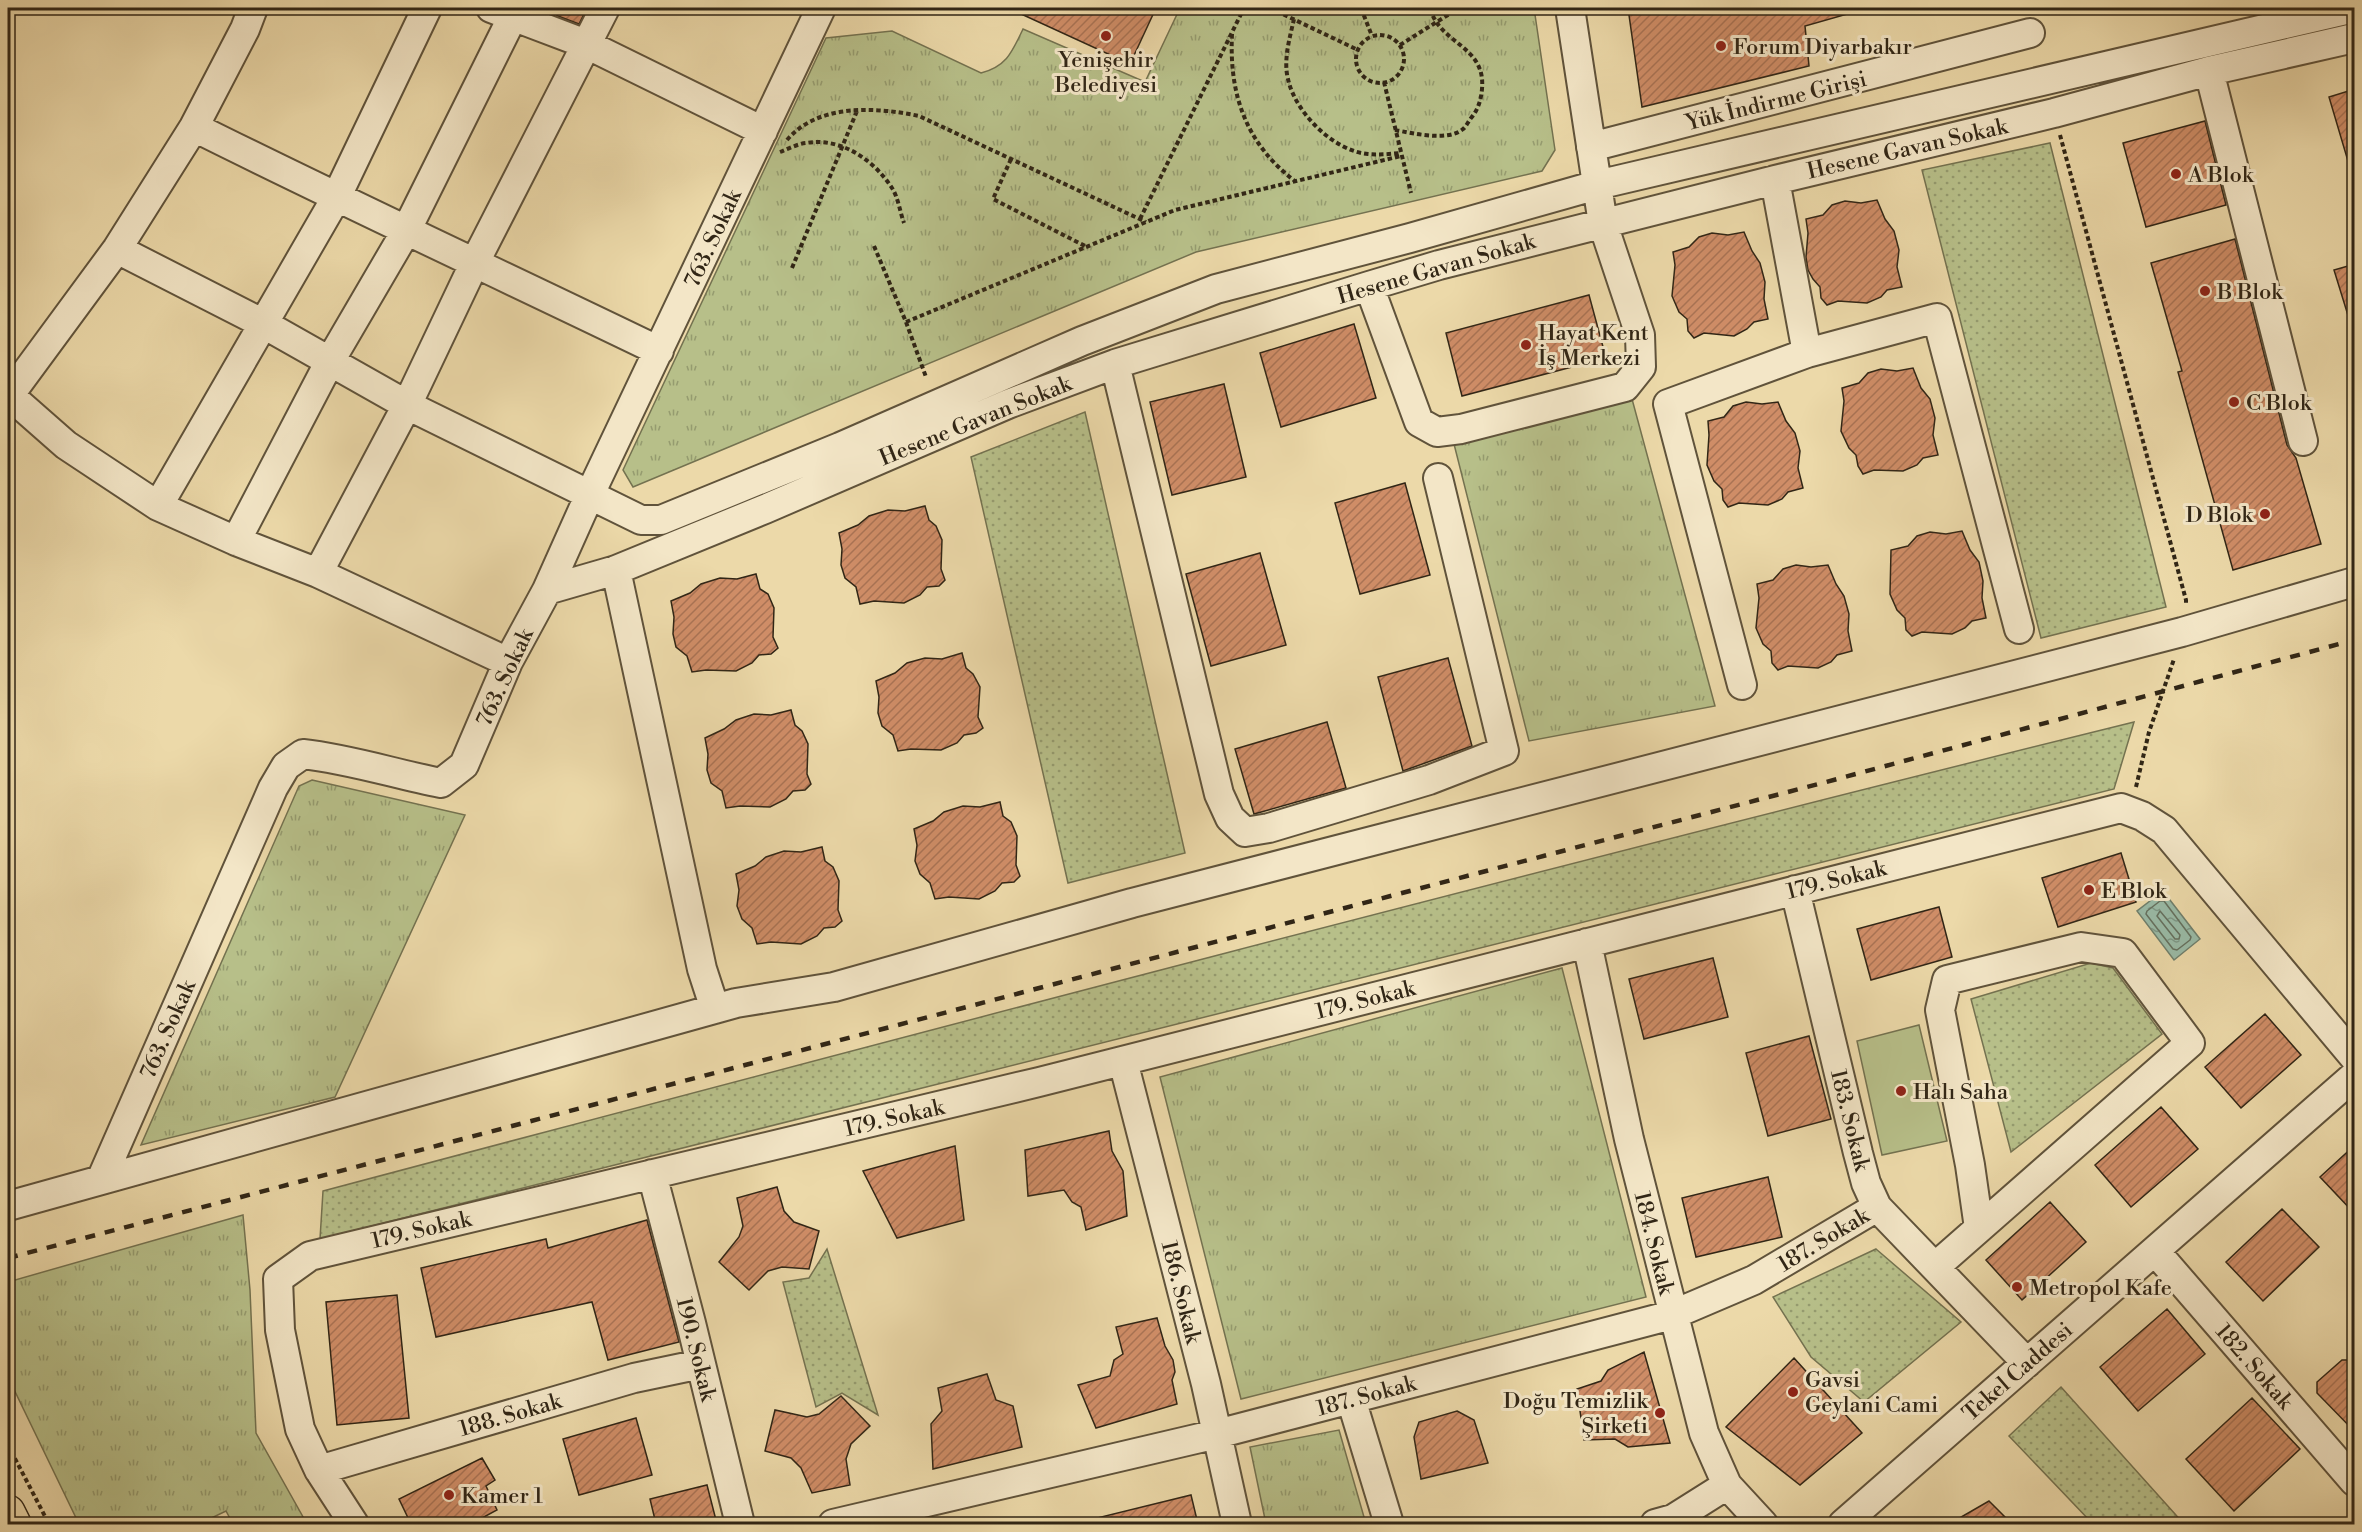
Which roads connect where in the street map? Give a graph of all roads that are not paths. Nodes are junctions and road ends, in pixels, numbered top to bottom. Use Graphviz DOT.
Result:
graph roads {
  1 [pos="253,8"];
  2 [pos="427,8"];
  3 [pos="605,8"];
  4 [pos="821,8"];
  5 [pos="1569,8"];
  6 [pos="2355,8"];
  7 [pos="507,10"];
  8 [pos="2030,33"];
  9 [pos="2355,38"];
  10 [pos="586,44"];
  11 [pos="2210,71"];
  12 [pos="194,127"];
  13 [pos="763,130"];
  14 [pos="1591,147"];
  15 [pos="1774,180"];
  16 [pos="1597,185"];
  17 [pos="336,198"];
  18 [pos="1603,224"];
  19 [pos="406,231"];
  20 [pos="117,249"];
  21 [pos="476,262"];
  22 [pos="1369,286"];
  23 [pos="262,323"];
  24 [pos="659,351"];
  25 [pos="1807,353"];
  26 [pos="330,361"];
  27 [pos="1115,364"];
  28 [pos="8,395"];
  29 [pos="406,405"];
  30 [pos="2303,441"];
  31 [pos="1438,478"];
  32 [pos="590,494"];
  33 [pos="158,506"];
  34 [pos="236,541"];
  35 [pos="615,570"];
  36 [pos="318,573"];
  37 [pos="2355,582"];
  38 [pos="547,591"];
  39 [pos="2019,629"];
  40 [pos="508,662"];
  41 [pos="1742,685"];
  42 [pos="1795,890"];
  43 [pos="1587,943"];
  44 [pos="715,1009"];
  45 [pos="2355,1057"];
  46 [pos="1123,1061"];
  47 [pos="2355,1076"];
  48 [pos="652,1174"];
  49 [pos="101,1180"];
  50 [pos="8,1206"];
  51 [pos="1876,1207"];
  52 [pos="1979,1228"];
  53 [pos="2155,1251"];
  54 [pos="1935,1267"];
  55 [pos="1672,1315"];
  56 [pos="2027,1363"];
  57 [pos="701,1364"];
  58 [pos="1351,1399"];
  59 [pos="1217,1434"];
  60 [pos="320,1470"];
  61 [pos="2355,1481"];
  62 [pos="1727,1485"];
  63 [pos="8,1512"];
  64 [pos="14,1524"];
  65 [pos="354,1524"];
  66 [pos="740,1524"];
  67 [pos="833,1524"];
  68 [pos="1237,1524"];
  69 [pos="1389,1524"];
  70 [pos="1655,1524"];
  71 [pos="1763,1524"];
  72 [pos="1843,1524"];
  1 -- 12 [label="street"];
  2 -- 17 [label="street"];
  3 -- 10 [label="street"];
  4 -- 13 [label="street, 763. Sokak"];
  5 -- 14 [label="street"];
  6 -- 16 [label="street"];
  7 -- 10 [label="street"];
  7 -- 19 [label="street"];
  8 -- 14 [label="street, Yük İndirme Girişi"];
  9 -- 11 [label="street, Hesene Gavan Sokak"];
  10 -- 13 [label="street"];
  10 -- 21 [label="street"];
  11 -- 15 [label="street, Hesene Gavan Sokak"];
  11 -- 30 [label="street"];
  12 -- 17 [label="street"];
  12 -- 20 [label="street"];
  13 -- 24 [label="street, 763. Sokak"];
  14 -- 16 [label="street"];
  15 -- 18 [label="street, Hesene Gavan Sokak"];
  15 -- 25 [label="street"];
  16 -- 18 [label="street"];
  16 -- 32 [label="street"];
  17 -- 19 [label="street"];
  17 -- 23 [label="street"];
  18 -- 22 [label="street, Hesene Gavan Sokak"];
  18 -- 22 [label="street"];
  19 -- 21 [label="street"];
  19 -- 26 [label="street"];
  20 -- 23 [label="street"];
  20 -- 28 [label="street"];
  21 -- 24 [label="street"];
  21 -- 29 [label="street"];
  22 -- 27 [label="street, Hesene Gavan Sokak"];
  23 -- 26 [label="street"];
  23 -- 33 [label="street"];
  24 -- 32 [label="street, 763. Sokak"];
  25 -- 39 [label="street"];
  25 -- 41 [label="street"];
  26 -- 29 [label="street"];
  26 -- 34 [label="street"];
  27 -- 31 [label="street"];
  27 -- 35 [label="street, Hesene Gavan Sokak"];
  28 -- 33 [label="street"];
  29 -- 32 [label="street"];
  29 -- 36 [label="street"];
  32 -- 38 [label="street, 763. Sokak"];
  33 -- 34 [label="street"];
  34 -- 36 [label="street"];
  35 -- 38 [label="street, Hesene Gavan Sokak"];
  35 -- 44 [label="street"];
  36 -- 40 [label="street"];
  37 -- 44 [label="street"];
  38 -- 40 [label="street, 763. Sokak"];
  40 -- 49 [label="street, 763. Sokak"];
  42 -- 43 [label="street, 179. Sokak"];
  42 -- 45 [label="street, 179. Sokak"];
  42 -- 51 [label="street, 183. Sokak"];
  43 -- 46 [label="street, 179. Sokak"];
  43 -- 55 [label="street, 184. Sokak"];
  44 -- 49 [label="street"];
  46 -- 48 [label="street, 179. Sokak"];
  46 -- 59 [label="street, 186. Sokak"];
  47 -- 53 [label="street, Tekel Caddesi"];
  48 -- 57 [label="street, 190. Sokak"];
  48 -- 60 [label="street, 179. Sokak"];
  49 -- 50 [label="street"];
  51 -- 54 [label="street, 183. Sokak"];
  51 -- 55 [label="street, 187. Sokak"];
  52 -- 52 [label="street"];
  52 -- 54 [label="street"];
  53 -- 56 [label="street, Tekel Caddesi"];
  53 -- 61 [label="street, 182. Sokak"];
  54 -- 56 [label="street, 183. Sokak"];
  55 -- 58 [label="street, 187. Sokak"];
  55 -- 62 [label="street, 184. Sokak"];
  56 -- 72 [label="street, Tekel Caddesi"];
  57 -- 60 [label="street, 188. Sokak"];
  57 -- 66 [label="street, 190. Sokak"];
  58 -- 59 [label="street, 187. Sokak"];
  58 -- 69 [label="street"];
  59 -- 67 [label="street, 187. Sokak"];
  59 -- 68 [label="street, 186. Sokak"];
  60 -- 65 [label="street"];
  62 -- 70 [label="street"];
  62 -- 71 [label="street, 184. Sokak"];
  63 -- 64 [label="main road"];
}
